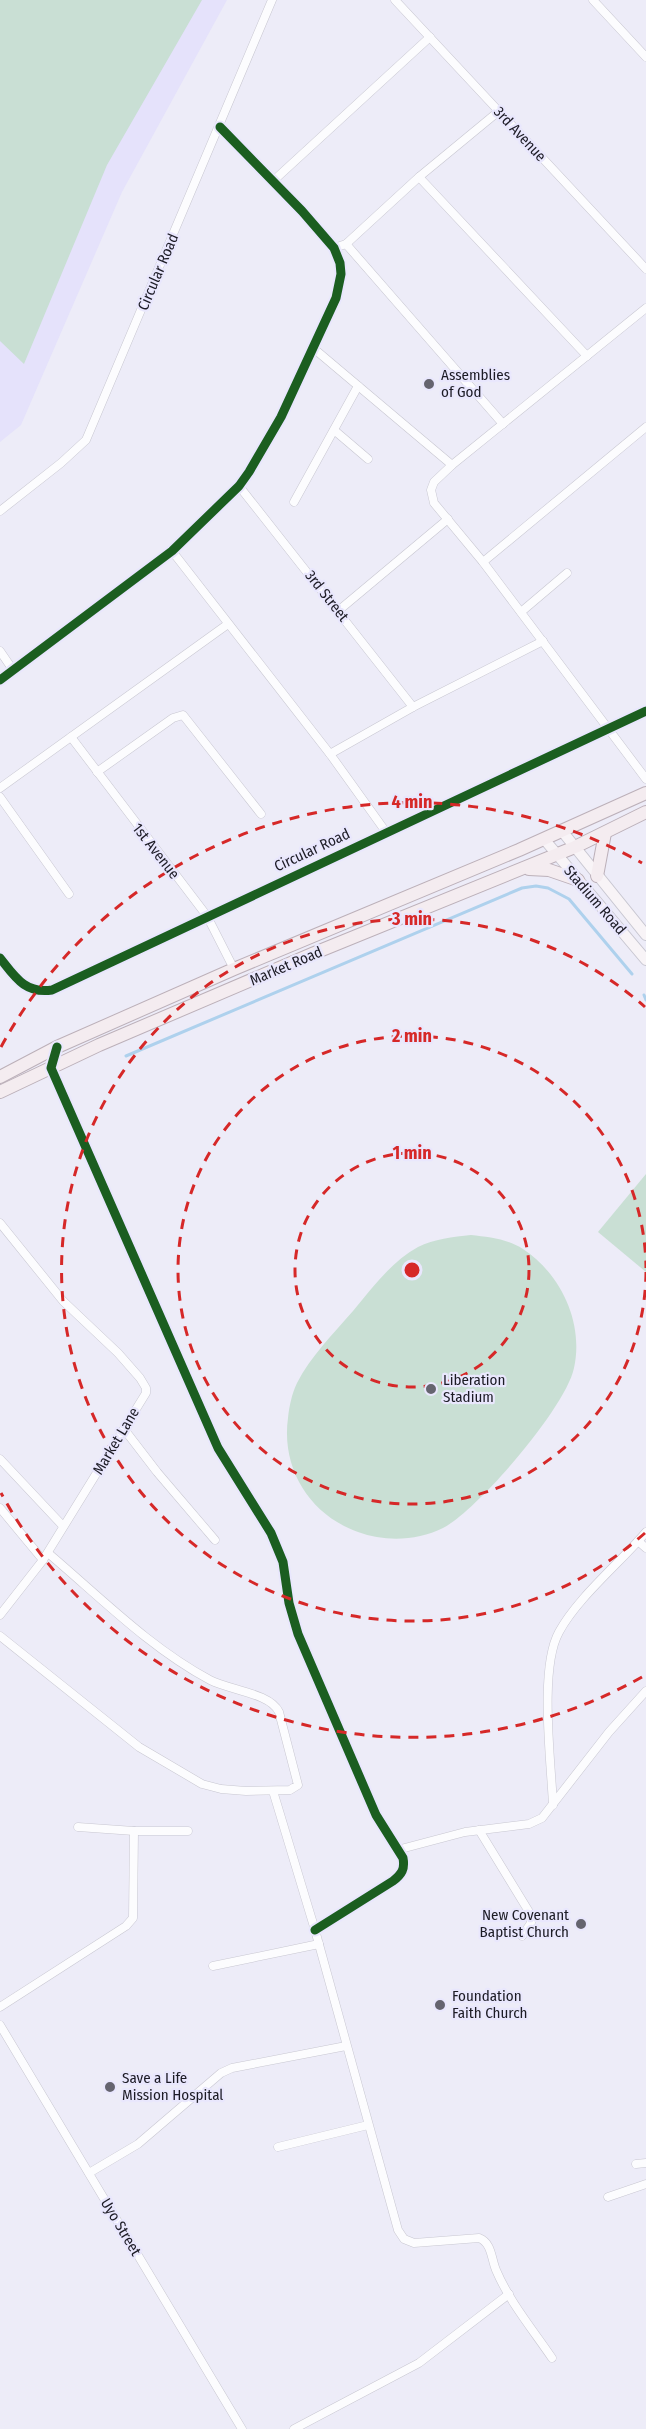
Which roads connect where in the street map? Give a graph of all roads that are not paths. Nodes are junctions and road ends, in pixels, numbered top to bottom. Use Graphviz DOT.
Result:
graph roads {
  1 [pos="272,0"];
  2 [pos="394,0"];
  3 [pos="593,0"];
  4 [pos="430,37"];
  5 [pos="646,57"];
  6 [pos="499,111"];
  7 [pos="220,127"];
  8 [pos="419,177"];
  9 [pos="272,182"];
  10 [pos="346,244"];
  11 [pos="334,248"];
  12 [pos="646,269"];
  13 [pos="646,308"];
  14 [pos="312,347"];
  15 [pos="587,356"];
  16 [pos="358,386"];
  17 [pos="503,424"];
  18 [pos="646,427"];
  19 [pos="334,430"];
  20 [pos="368,459"];
  21 [pos="452,465"];
  22 [pos="239,486"];
  23 [pos="294,502"];
  24 [pos="0,511"];
  25 [pos="448,519"];
  26 [pos="172,551"];
  27 [pos="483,562"];
  28 [pos="567,573"];
  29 [pos="338,610"];
  30 [pos="521,612"];
  31 [pos="228,624"];
  32 [pos="543,641"];
  33 [pos="0,651"];
  34 [pos="13,670"];
  35 [pos="0,680"];
  36 [pos="414,707"];
  37 [pos="646,711"];
  38 [pos="609,728"];
  39 [pos="71,737"];
  40 [pos="330,754"];
  41 [pos="97,772"];
  42 [pos="646,779"];
  43 [pos="0,788"];
  44 [pos="646,793"];
  45 [pos="0,797"];
  46 [pos="646,812"];
  47 [pos="261,814"];
  48 [pos="562,831"];
  49 [pos="386,832"];
  50 [pos="605,833"];
  51 [pos="544,839"];
  52 [pos="575,847"];
  53 [pos="556,855"];
  54 [pos="525,869"];
  55 [pos="597,876"];
  56 [pos="578,880"];
  57 [pos="69,894"];
  58 [pos="207,916"];
  59 [pos="646,935"];
  60 [pos="0,958"];
  61 [pos="646,960"];
  62 [pos="234,969"];
  63 [pos="57,1047"];
  64 [pos="51,1068"];
  65 [pos="0,1077"];
  66 [pos="0,1092"];
  67 [pos="0,1223"];
  68 [pos="124,1429"];
  69 [pos="0,1459"];
  70 [pos="0,1508"];
  71 [pos="63,1526"];
  72 [pos="646,1532"];
  73 [pos="215,1540"];
  74 [pos="638,1541"];
  75 [pos="646,1548"];
  76 [pos="46,1557"];
  77 [pos="0,1615"];
  78 [pos="0,1635"];
  79 [pos="646,1691"];
  80 [pos="273,1791"];
  81 [pos="553,1805"];
  82 [pos="78,1827"];
  83 [pos="479,1830"];
  84 [pos="134,1831"];
  85 [pos="188,1831"];
  86 [pos="398,1850"];
  87 [pos="315,1930"];
  88 [pos="522,1936"];
  89 [pos="319,1944"];
  90 [pos="213,1966"];
  91 [pos="0,2007"];
  92 [pos="1,2029"];
  93 [pos="346,2046"];
  94 [pos="368,2125"];
  95 [pos="278,2147"];
  96 [pos="646,2163"];
  97 [pos="636,2164"];
  98 [pos="89,2173"];
  99 [pos="646,2184"];
  100 [pos="608,2197"];
  101 [pos="509,2294"];
  102 [pos="552,2358"];
  103 [pos="242,2429"];
  104 [pos="294,2429"];
  1 -- 7 [label="street, Circular Road"];
  2 -- 4 [label="street, 3rd Avenue"];
  3 -- 5 [label="street"];
  4 -- 6 [label="street, 3rd Avenue"];
  4 -- 9 [label="street"];
  6 -- 8 [label="street"];
  6 -- 12 [label="street, 3rd Avenue"];
  7 -- 9 [label="street"];
  7 -- 24 [label="street, Circular Road"];
  8 -- 10 [label="street"];
  8 -- 15 [label="street"];
  9 -- 11 [label="street"];
  10 -- 11 [label="street"];
  10 -- 17 [label="street"];
  11 -- 14 [label="street"];
  13 -- 15 [label="street"];
  14 -- 16 [label="street"];
  14 -- 22 [label="street"];
  15 -- 17 [label="street"];
  16 -- 19 [label="street"];
  16 -- 21 [label="street"];
  17 -- 21 [label="street"];
  18 -- 27 [label="street"];
  19 -- 20 [label="street"];
  19 -- 23 [label="street"];
  21 -- 25 [label="street"];
  22 -- 26 [label="street"];
  22 -- 29 [label="street, 3rd Street"];
  25 -- 27 [label="street"];
  25 -- 29 [label="street"];
  26 -- 31 [label="street"];
  26 -- 34 [label="street"];
  27 -- 30 [label="street"];
  28 -- 30 [label="street"];
  29 -- 36 [label="street, 3rd Street"];
  30 -- 32 [label="street"];
  31 -- 39 [label="street"];
  31 -- 40 [label="street"];
  32 -- 36 [label="street"];
  32 -- 38 [label="street"];
  33 -- 34 [label="street"];
  34 -- 35 [label="street"];
  36 -- 40 [label="street"];
  37 -- 38 [label="street, Circular Road"];
  38 -- 42 [label="street"];
  38 -- 49 [label="street, Circular Road"];
  39 -- 41 [label="street, 1st Avenue"];
  39 -- 43 [label="street"];
  40 -- 49 [label="street"];
  41 -- 47 [label="street"];
  41 -- 58 [label="street, 1st Avenue"];
  44 -- 48 [label="main road, Market Road"];
  45 -- 57 [label="street"];
  46 -- 50 [label="main road, Market Road"];
  48 -- 51 [label="main road, Market Road"];
  48 -- 52 [label="main road, Stadium Road"];
  49 -- 58 [label="street, Circular Road"];
  50 -- 52 [label="main road, Market Road"];
  50 -- 55 [label="main road"];
  51 -- 53 [label="main road, Stadium Road"];
  51 -- 62 [label="main road, Market Road"];
  52 -- 53 [label="main road, Market Road"];
  52 -- 55 [label="main road, Stadium Road"];
  53 -- 54 [label="main road, Market Road"];
  53 -- 56 [label="main road, Stadium Road"];
  54 -- 56 [label="main road"];
  54 -- 64 [label="main road, Market Road"];
  55 -- 59 [label="main road, Stadium Road"];
  56 -- 61 [label="main road, Stadium Road"];
  58 -- 60 [label="street, Circular Road"];
  58 -- 62 [label="street, 1st Avenue"];
  62 -- 63 [label="main road, Market Road"];
  63 -- 64 [label="street"];
  63 -- 65 [label="main road, Market Road"];
  64 -- 66 [label="main road, Market Road"];
  64 -- 86 [label="street"];
  67 -- 68 [label="street, Market Lane"];
  68 -- 71 [label="street, Market Lane"];
  68 -- 73 [label="street"];
  69 -- 71 [label="street"];
  70 -- 76 [label="street"];
  71 -- 76 [label="street, Market Lane"];
  72 -- 74 [label="street"];
  74 -- 75 [label="street"];
  74 -- 81 [label="street"];
  76 -- 77 [label="street, Market Lane"];
  76 -- 80 [label="street"];
  78 -- 80 [label="street"];
  79 -- 81 [label="street"];
  80 -- 87 [label="street"];
  81 -- 83 [label="street"];
  82 -- 84 [label="street"];
  83 -- 86 [label="street"];
  83 -- 88 [label="street"];
  84 -- 85 [label="street"];
  84 -- 91 [label="street"];
  86 -- 87 [label="street"];
  87 -- 89 [label="street"];
  89 -- 90 [label="street"];
  89 -- 93 [label="street"];
  92 -- 98 [label="street, Uyo Street"];
  93 -- 94 [label="street"];
  93 -- 98 [label="street"];
  94 -- 95 [label="street"];
  94 -- 101 [label="street"];
  96 -- 97 [label="street"];
  98 -- 103 [label="street, Uyo Street"];
  99 -- 100 [label="street"];
  101 -- 102 [label="street"];
  101 -- 104 [label="street"];
}
